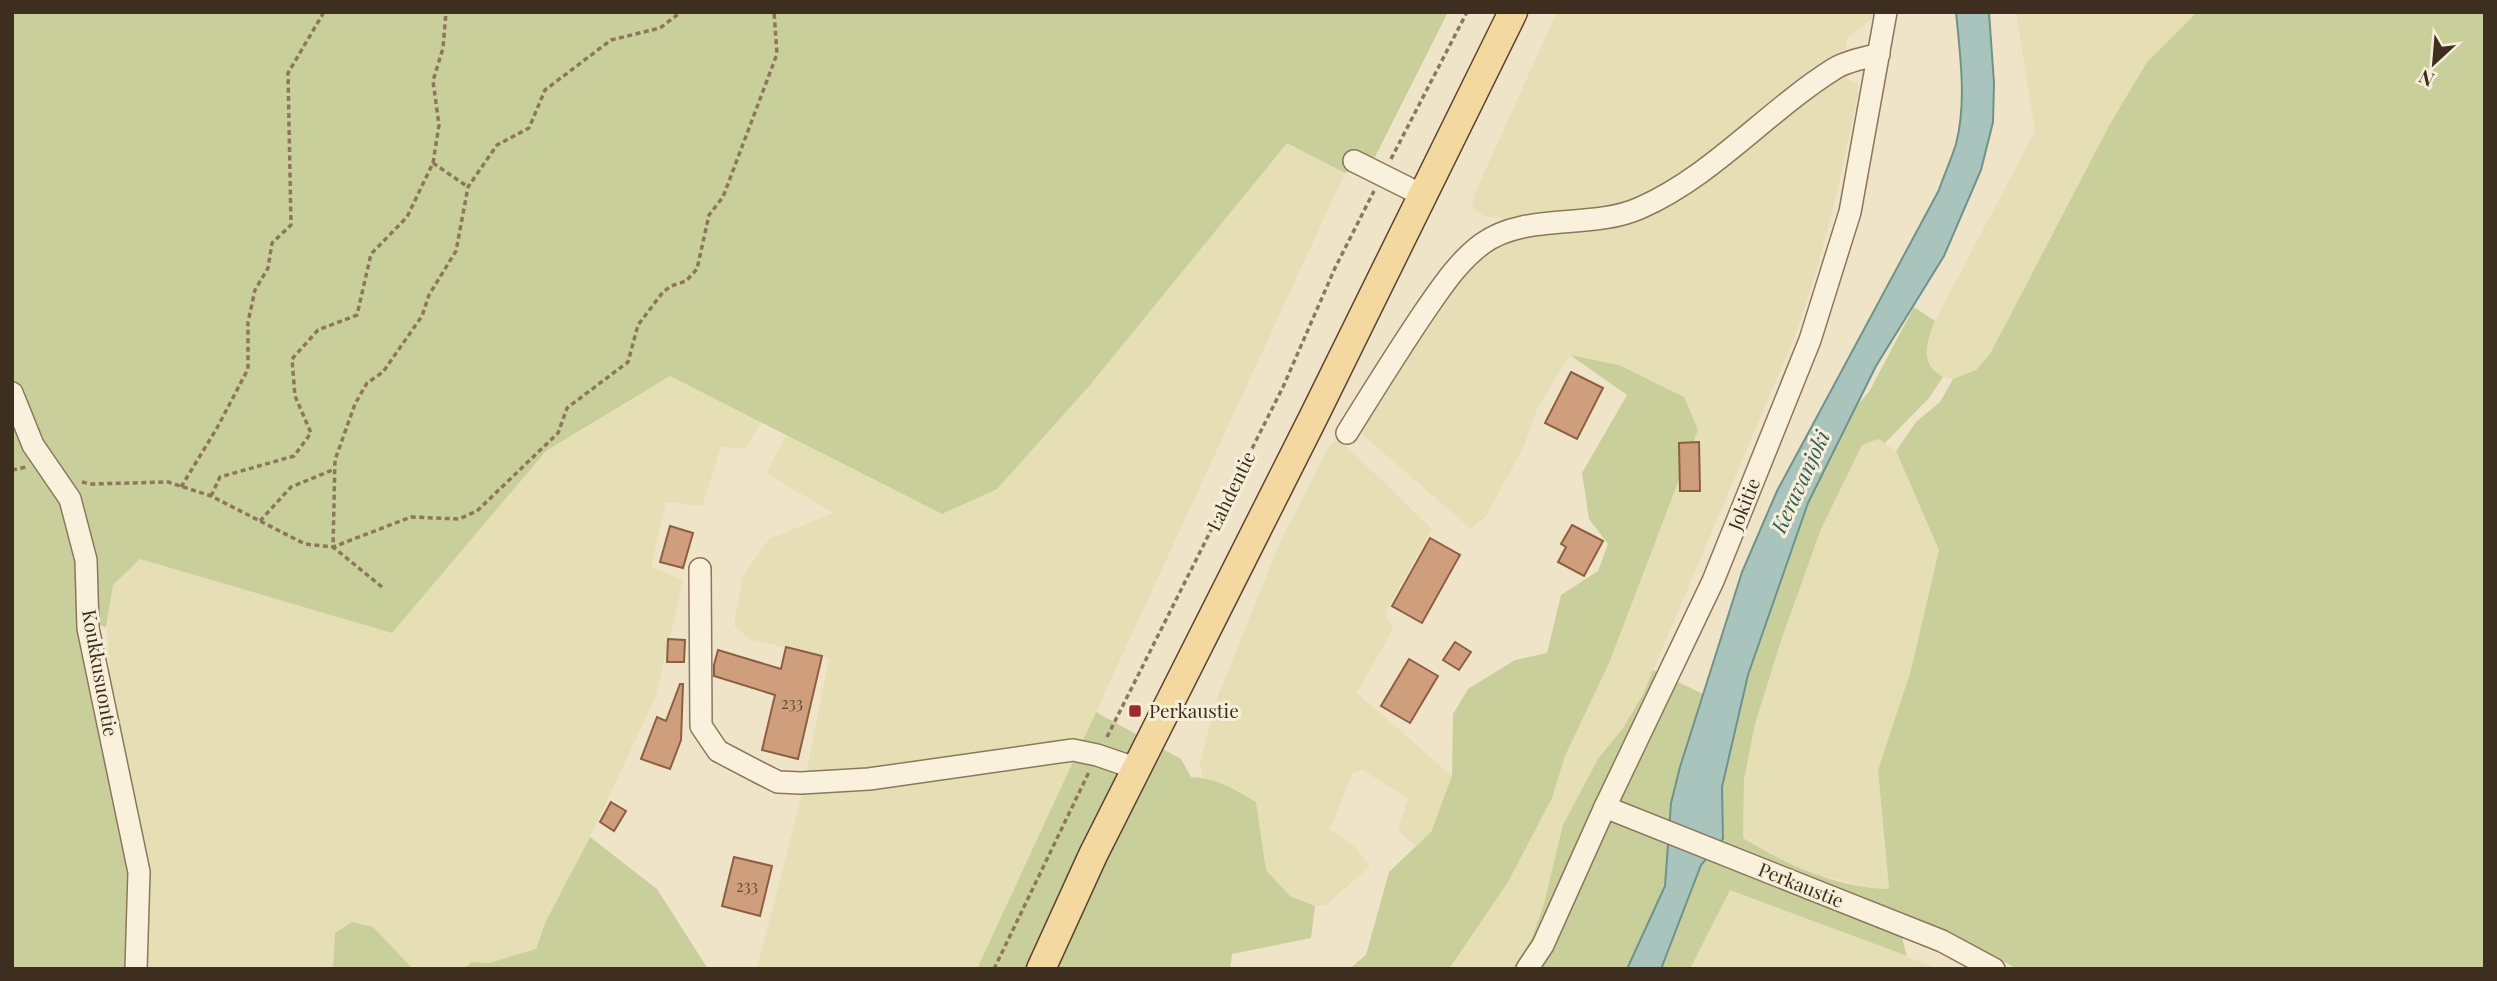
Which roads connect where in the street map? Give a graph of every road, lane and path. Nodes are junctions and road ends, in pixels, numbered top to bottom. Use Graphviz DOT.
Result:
graph roads {
  1 [pos="324,12"];
  2 [pos="446,12"];
  3 [pos="681,12"];
  4 [pos="774,12"];
  5 [pos="1467,12"];
  6 [pos="1513,12"];
  7 [pos="1886,12"];
  8 [pos="1879,54"];
  9 [pos="1354,161"];
  10 [pos="433,163"];
  11 [pos="1382,175"];
  12 [pos="468,187"];
  13 [pos="1424,196"];
  14 [pos="12,393"];
  15 [pos="1348,433"];
  16 [pos="335,469"];
  17 [pos="53,474"];
  18 [pos="181,487"];
  19 [pos="211,496"];
  20 [pos="260,521"];
  21 [pos="333,547"];
  22 [pos="701,569"];
  23 [pos="382,587"];
  24 [pos="1097,755"];
  25 [pos="1138,769"];
  26 [pos="1605,807"];
  27 [pos="136,969"];
  28 [pos="994,969"];
  29 [pos="1041,969"];
  30 [pos="1527,969"];
  31 [pos="1994,969"];
  1 -- 18 [label="path"];
  2 -- 10 [label="path"];
  3 -- 12 [label="path"];
  4 -- 21 [label="path"];
  5 -- 11 [label="path, Lahdentie"];
  6 -- 13 [label="main road"];
  7 -- 8 [label="street, Jokitie"];
  8 -- 15 [label="street"];
  8 -- 26 [label="street, Jokitie"];
  9 -- 11 [label="street"];
  10 -- 12 [label="path"];
  10 -- 19 [label="path"];
  11 -- 13 [label="street"];
  11 -- 24 [label="path, Lahdentie"];
  12 -- 16 [label="path"];
  13 -- 25 [label="main road"];
  14 -- 17 [label="street, Koukkusuontie"];
  16 -- 20 [label="path"];
  16 -- 21 [label="path"];
  17 -- 18 [label="path"];
  17 -- 27 [label="street, Koukkusuontie"];
  18 -- 19 [label="path"];
  19 -- 20 [label="path"];
  20 -- 21 [label="path"];
  21 -- 23 [label="path"];
  22 -- 24 [label="street"];
  24 -- 25 [label="street"];
  24 -- 28 [label="path, Lahdentie"];
  25 -- 29 [label="main road"];
  26 -- 30 [label="street, Jokitie"];
  26 -- 31 [label="street, Perkaustie"];
}
